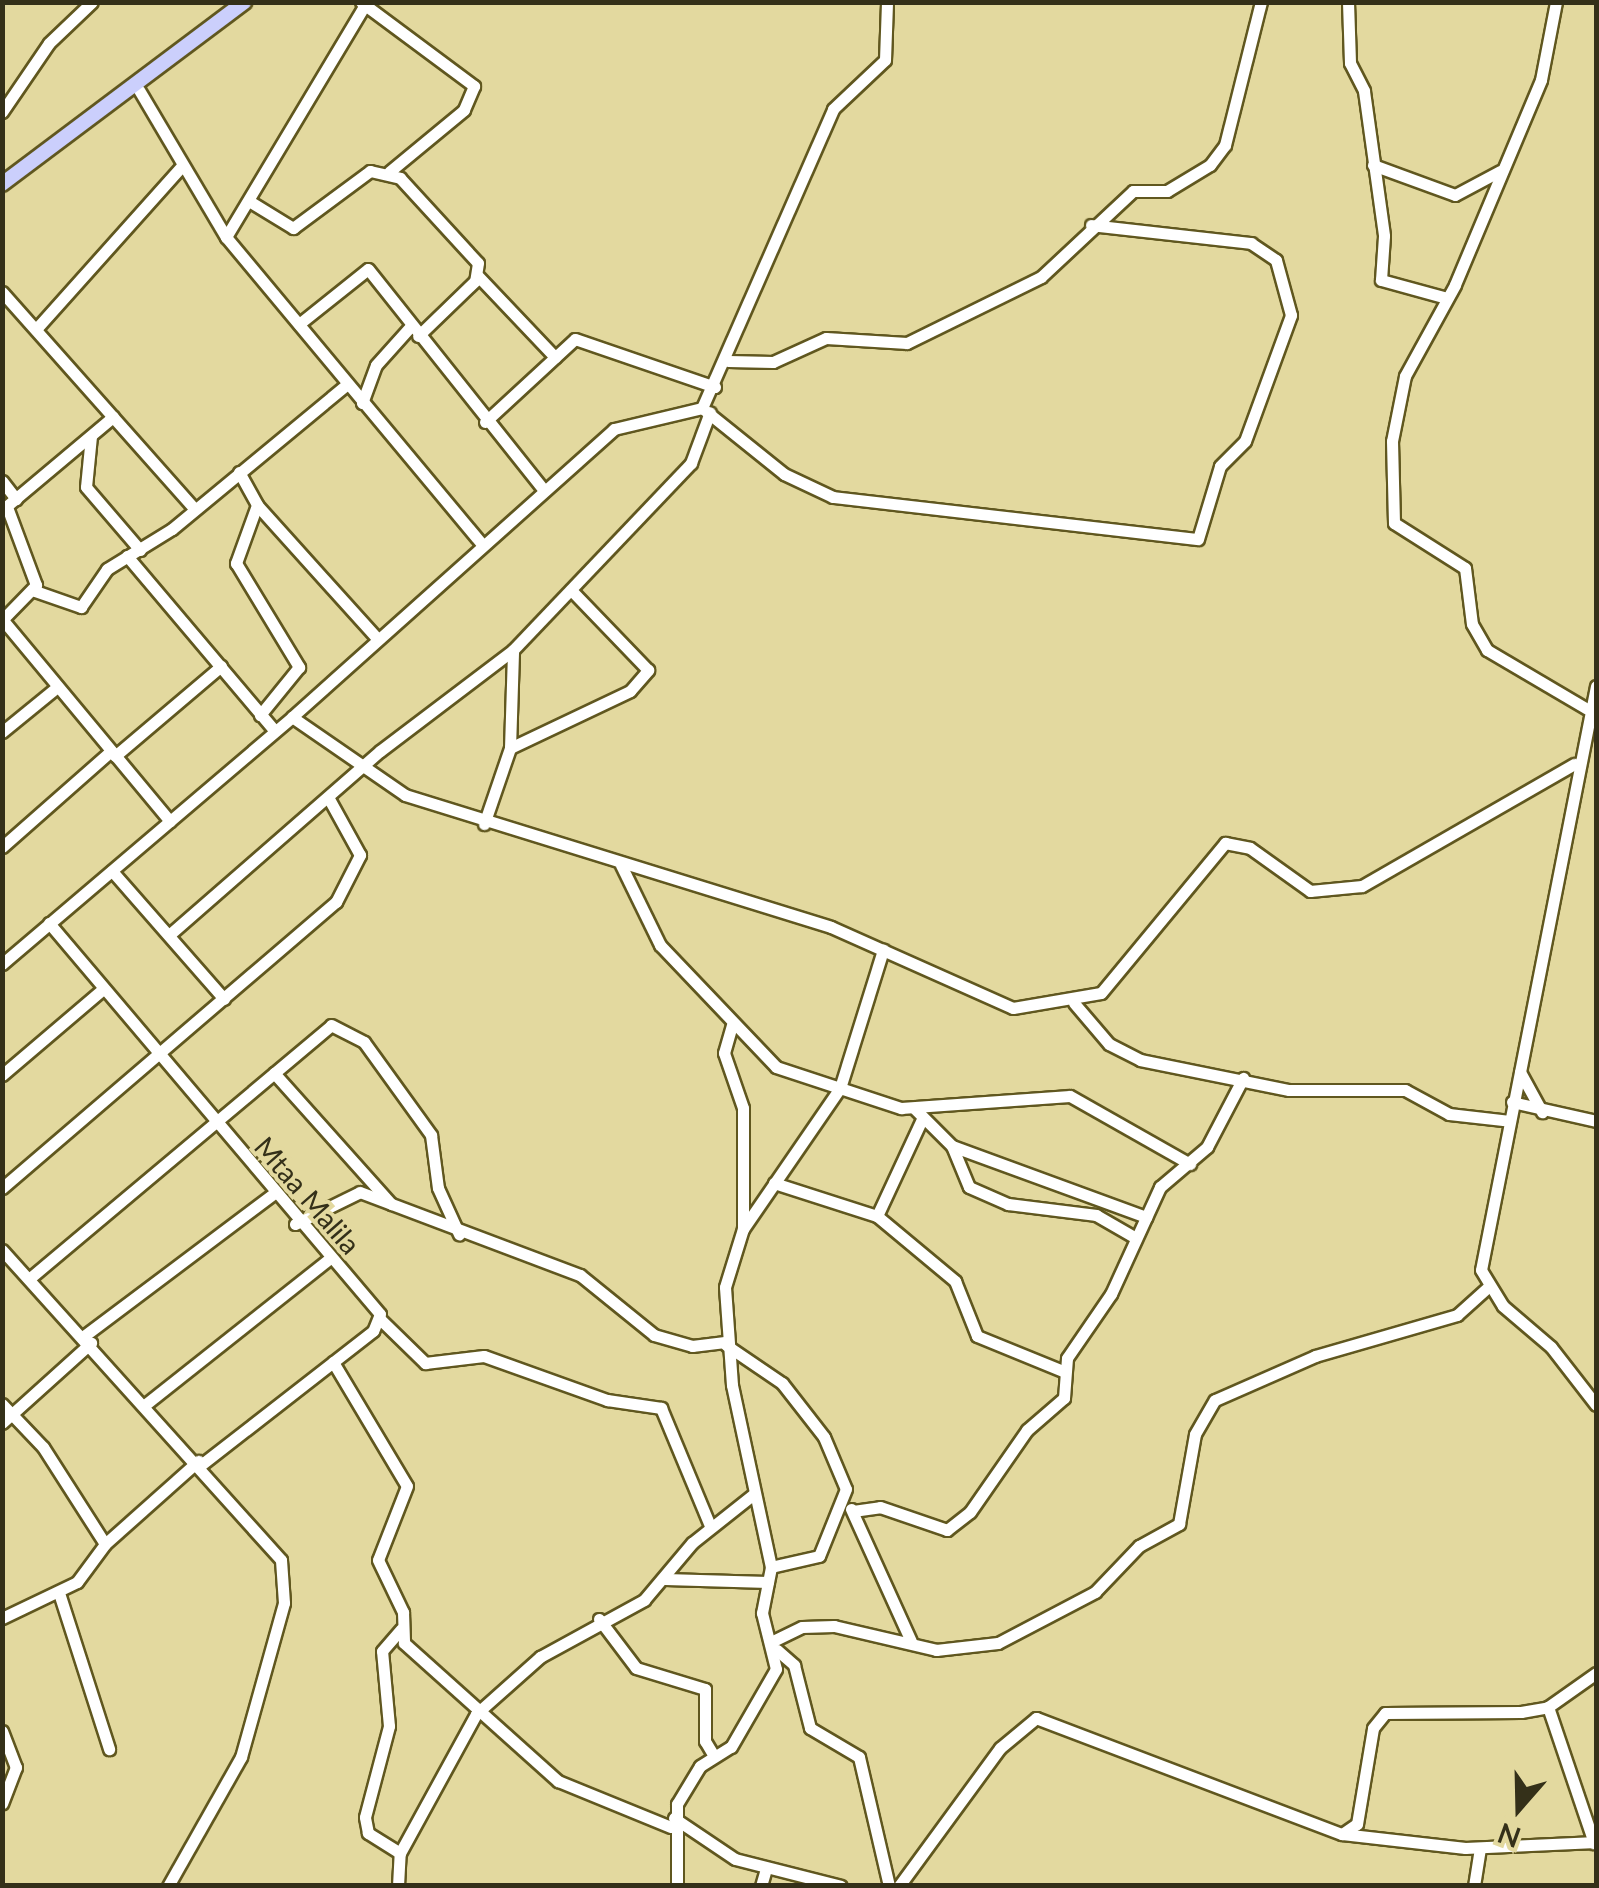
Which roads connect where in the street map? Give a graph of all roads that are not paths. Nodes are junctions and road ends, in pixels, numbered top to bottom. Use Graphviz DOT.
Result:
graph roads {
  1 [pos="92,2"];
  2 [pos="244,2"];
  3 [pos="887,2"];
  4 [pos="1261,2"];
  5 [pos="1348,2"];
  6 [pos="1556,2"];
  7 [pos="362,5"];
  8 [pos="139,90"];
  9 [pos="2,112"];
  10 [pos="1373,165"];
  11 [pos="180,168"];
  12 [pos="1500,171"];
  13 [pos="389,172"];
  14 [pos="2,184"];
  15 [pos="249,201"];
  16 [pos="1092,225"];
  17 [pos="226,237"];
  18 [pos="478,276"];
  19 [pos="2,292"];
  20 [pos="1447,298"];
  21 [pos="299,324"];
  22 [pos="36,328"];
  23 [pos="415,331"];
  24 [pos="555,356"];
  25 [pos="728,361"];
  26 [pos="346,385"];
  27 [pos="715,387"];
  28 [pos="362,403"];
  29 [pos="706,410"];
  30 [pos="113,417"];
  31 [pos="485,422"];
  32 [pos="91,436"];
  33 [pos="239,472"];
  34 [pos="2,482"];
  35 [pos="544,490"];
  36 [pos="257,504"];
  37 [pos="8,505"];
  38 [pos="195,509"];
  39 [pos="482,544"];
  40 [pos="134,553"];
  41 [pos="571,590"];
  42 [pos="35,591"];
  43 [pos="3,619"];
  44 [pos="375,636"];
  45 [pos="513,650"];
  46 [pos="220,666"];
  47 [pos="1596,686"];
  48 [pos="56,688"];
  49 [pos="1587,709"];
  50 [pos="260,715"];
  51 [pos="292,717"];
  52 [pos="273,730"];
  53 [pos="2,732"];
  54 [pos="510,748"];
  55 [pos="113,753"];
  56 [pos="1574,764"];
  57 [pos="359,770"];
  58 [pos="328,797"];
  59 [pos="170,821"];
  60 [pos="484,824"];
  61 [pos="2,847"];
  62 [pos="621,865"];
  63 [pos="112,870"];
  64 [pos="49,923"];
  65 [pos="170,935"];
  66 [pos="883,950"];
  67 [pos="2,964"];
  68 [pos="104,989"];
  69 [pos="224,999"];
  70 [pos="1074,1003"];
  71 [pos="732,1024"];
  72 [pos="165,1057"];
  73 [pos="1520,1072"];
  74 [pos="274,1073"];
  75 [pos="2,1075"];
  76 [pos="1243,1078"];
  77 [pos="840,1088"];
  78 [pos="1512,1102"];
  79 [pos="914,1108"];
  80 [pos="1542,1112"];
  81 [pos="922,1119"];
  82 [pos="1510,1121"];
  83 [pos="1596,1121"];
  84 [pos="216,1125"];
  85 [pos="952,1146"];
  86 [pos="1190,1164"];
  87 [pos="774,1183"];
  88 [pos="2,1188"];
  89 [pos="272,1195"];
  90 [pos="391,1205"];
  91 [pos="877,1216"];
  92 [pos="1146,1216"];
  93 [pos="295,1224"];
  94 [pos="743,1229"];
  95 [pos="458,1234"];
  96 [pos="1136,1238"];
  97 [pos="2,1250"];
  98 [pos="328,1260"];
  99 [pos="30,1278"];
  100 [pos="1487,1288"];
  101 [pos="381,1320"];
  102 [pos="88,1339"];
  103 [pos="726,1344"];
  104 [pos="333,1362"];
  105 [pos="1065,1372"];
  106 [pos="2,1404"];
  107 [pos="146,1404"];
  108 [pos="1596,1404"];
  109 [pos="7,1420"];
  110 [pos="200,1463"];
  111 [pos="755,1493"];
  112 [pos="848,1507"];
  113 [pos="710,1526"];
  114 [pos="104,1544"];
  115 [pos="771,1567"];
  116 [pos="665,1580"];
  117 [pos="768,1582"];
  118 [pos="60,1596"];
  119 [pos="2,1618"];
  120 [pos="599,1619"];
  121 [pos="401,1629"];
  122 [pos="911,1641"];
  123 [pos="775,1646"];
  124 [pos="1596,1673"];
  125 [pos="1548,1707"];
  126 [pos="476,1714"];
  127 [pos="2,1731"];
  128 [pos="109,1749"];
  129 [pos="714,1756"];
  130 [pos="2,1803"];
  131 [pos="672,1822"];
  132 [pos="1342,1834"];
  133 [pos="1595,1842"];
  134 [pos="1480,1848"];
  135 [pos="400,1853"];
  136 [pos="766,1869"];
  137 [pos="168,1886"];
  138 [pos="398,1886"];
  139 [pos="677,1886"];
  140 [pos="761,1886"];
  141 [pos="841,1886"];
  142 [pos="888,1886"];
  143 [pos="899,1886"];
  144 [pos="1474,1886"];
  1 -- 9 [label="street"];
  2 -- 8 [label="main road"];
  3 -- 25 [label="street"];
  4 -- 16 [label="street"];
  5 -- 10 [label="street"];
  6 -- 12 [label="street"];
  7 -- 13 [label="street"];
  7 -- 15 [label="street"];
  8 -- 11 [label="street"];
  8 -- 14 [label="main road"];
  10 -- 12 [label="street"];
  10 -- 20 [label="street"];
  11 -- 17 [label="street"];
  11 -- 22 [label="street"];
  12 -- 20 [label="street"];
  13 -- 15 [label="street"];
  13 -- 18 [label="street"];
  15 -- 17 [label="street"];
  16 -- 25 [label="street"];
  16 -- 29 [label="street"];
  17 -- 21 [label="street"];
  18 -- 23 [label="street"];
  18 -- 24 [label="street"];
  19 -- 22 [label="street"];
  20 -- 49 [label="street"];
  21 -- 23 [label="street"];
  21 -- 26 [label="street"];
  22 -- 30 [label="street"];
  23 -- 28 [label="street"];
  23 -- 31 [label="street"];
  24 -- 27 [label="street"];
  24 -- 31 [label="street"];
  25 -- 27 [label="street"];
  26 -- 28 [label="street"];
  26 -- 33 [label="street"];
  27 -- 29 [label="street"];
  28 -- 39 [label="street"];
  29 -- 35 [label="street"];
  29 -- 41 [label="street"];
  30 -- 32 [label="street"];
  30 -- 38 [label="street"];
  31 -- 35 [label="street"];
  32 -- 37 [label="street"];
  32 -- 40 [label="street"];
  33 -- 36 [label="street"];
  33 -- 38 [label="street"];
  34 -- 37 [label="street"];
  35 -- 39 [label="street"];
  36 -- 44 [label="street"];
  36 -- 50 [label="street"];
  37 -- 42 [label="street"];
  38 -- 40 [label="street"];
  39 -- 44 [label="street"];
  40 -- 42 [label="street"];
  40 -- 46 [label="street"];
  41 -- 45 [label="street"];
  41 -- 54 [label="street"];
  42 -- 43 [label="street"];
  43 -- 48 [label="street"];
  44 -- 51 [label="street"];
  45 -- 54 [label="street"];
  45 -- 57 [label="street"];
  46 -- 50 [label="street"];
  46 -- 55 [label="street"];
  47 -- 49 [label="street"];
  48 -- 53 [label="street"];
  48 -- 55 [label="street"];
  49 -- 56 [label="street"];
  50 -- 52 [label="street"];
  51 -- 52 [label="street"];
  51 -- 57 [label="street"];
  52 -- 59 [label="street"];
  54 -- 60 [label="street"];
  55 -- 59 [label="street"];
  55 -- 61 [label="street"];
  56 -- 70 [label="street"];
  56 -- 73 [label="street"];
  57 -- 58 [label="street"];
  57 -- 60 [label="street"];
  58 -- 65 [label="street"];
  58 -- 69 [label="street"];
  59 -- 63 [label="street"];
  60 -- 62 [label="street"];
  62 -- 66 [label="street"];
  62 -- 71 [label="street"];
  63 -- 64 [label="street"];
  63 -- 65 [label="street"];
  64 -- 67 [label="street"];
  64 -- 68 [label="street, Mtaa Malila"];
  65 -- 69 [label="street"];
  66 -- 70 [label="street"];
  66 -- 77 [label="street"];
  68 -- 72 [label="street, Mtaa Malila"];
  68 -- 75 [label="street"];
  69 -- 72 [label="street"];
  70 -- 76 [label="street"];
  71 -- 77 [label="street"];
  71 -- 94 [label="street"];
  72 -- 84 [label="street, Mtaa Malila"];
  72 -- 88 [label="street"];
  73 -- 78 [label="street"];
  73 -- 80 [label="street"];
  74 -- 84 [label="street"];
  74 -- 90 [label="street"];
  74 -- 95 [label="street"];
  76 -- 82 [label="street"];
  76 -- 86 [label="street"];
  77 -- 79 [label="street"];
  77 -- 87 [label="street"];
  78 -- 80 [label="street"];
  78 -- 82 [label="street"];
  79 -- 81 [label="street"];
  79 -- 86 [label="street"];
  80 -- 83 [label="street"];
  81 -- 85 [label="street"];
  81 -- 91 [label="street"];
  82 -- 100 [label="street"];
  84 -- 89 [label="street, Mtaa Malila"];
  84 -- 99 [label="street"];
  85 -- 92 [label="street"];
  85 -- 96 [label="street"];
  86 -- 92 [label="street"];
  87 -- 91 [label="street"];
  87 -- 94 [label="street"];
  89 -- 93 [label="street, Mtaa Malila"];
  89 -- 102 [label="street"];
  90 -- 93 [label="street"];
  90 -- 95 [label="street"];
  91 -- 105 [label="street"];
  92 -- 96 [label="street"];
  93 -- 98 [label="street, Mtaa Malila"];
  94 -- 103 [label="street"];
  95 -- 103 [label="street"];
  96 -- 105 [label="street"];
  97 -- 99 [label="street"];
  98 -- 101 [label="street, Mtaa Malila"];
  98 -- 107 [label="street"];
  99 -- 102 [label="street"];
  100 -- 108 [label="street"];
  100 -- 122 [label="street"];
  101 -- 104 [label="street"];
  101 -- 113 [label="street, Mtaa Malila"];
  102 -- 107 [label="street"];
  102 -- 109 [label="street"];
  103 -- 111 [label="street"];
  103 -- 112 [label="street"];
  104 -- 110 [label="street"];
  104 -- 121 [label="street"];
  105 -- 112 [label="street"];
  106 -- 109 [label="street"];
  107 -- 110 [label="street"];
  109 -- 114 [label="street"];
  110 -- 114 [label="street"];
  110 -- 137 [label="street"];
  111 -- 113 [label="street"];
  111 -- 115 [label="street"];
  112 -- 115 [label="street"];
  112 -- 122 [label="street"];
  113 -- 116 [label="street"];
  114 -- 118 [label="street"];
  115 -- 117 [label="street"];
  116 -- 117 [label="street"];
  116 -- 120 [label="street"];
  117 -- 123 [label="street"];
  118 -- 119 [label="street"];
  118 -- 128 [label="street"];
  120 -- 126 [label="street"];
  120 -- 129 [label="street"];
  121 -- 126 [label="street"];
  121 -- 135 [label="street"];
  122 -- 123 [label="street"];
  123 -- 129 [label="street"];
  123 -- 142 [label="street"];
  124 -- 125 [label="street"];
  125 -- 132 [label="street"];
  125 -- 133 [label="street"];
  126 -- 131 [label="street"];
  126 -- 135 [label="street"];
  127 -- 130 [label="street"];
  129 -- 131 [label="street"];
  131 -- 136 [label="street"];
  131 -- 139 [label="street"];
  132 -- 134 [label="street"];
  132 -- 143 [label="street"];
  133 -- 134 [label="street"];
  134 -- 144 [label="street"];
  135 -- 138 [label="street"];
  136 -- 140 [label="street"];
  136 -- 141 [label="street"];
}
